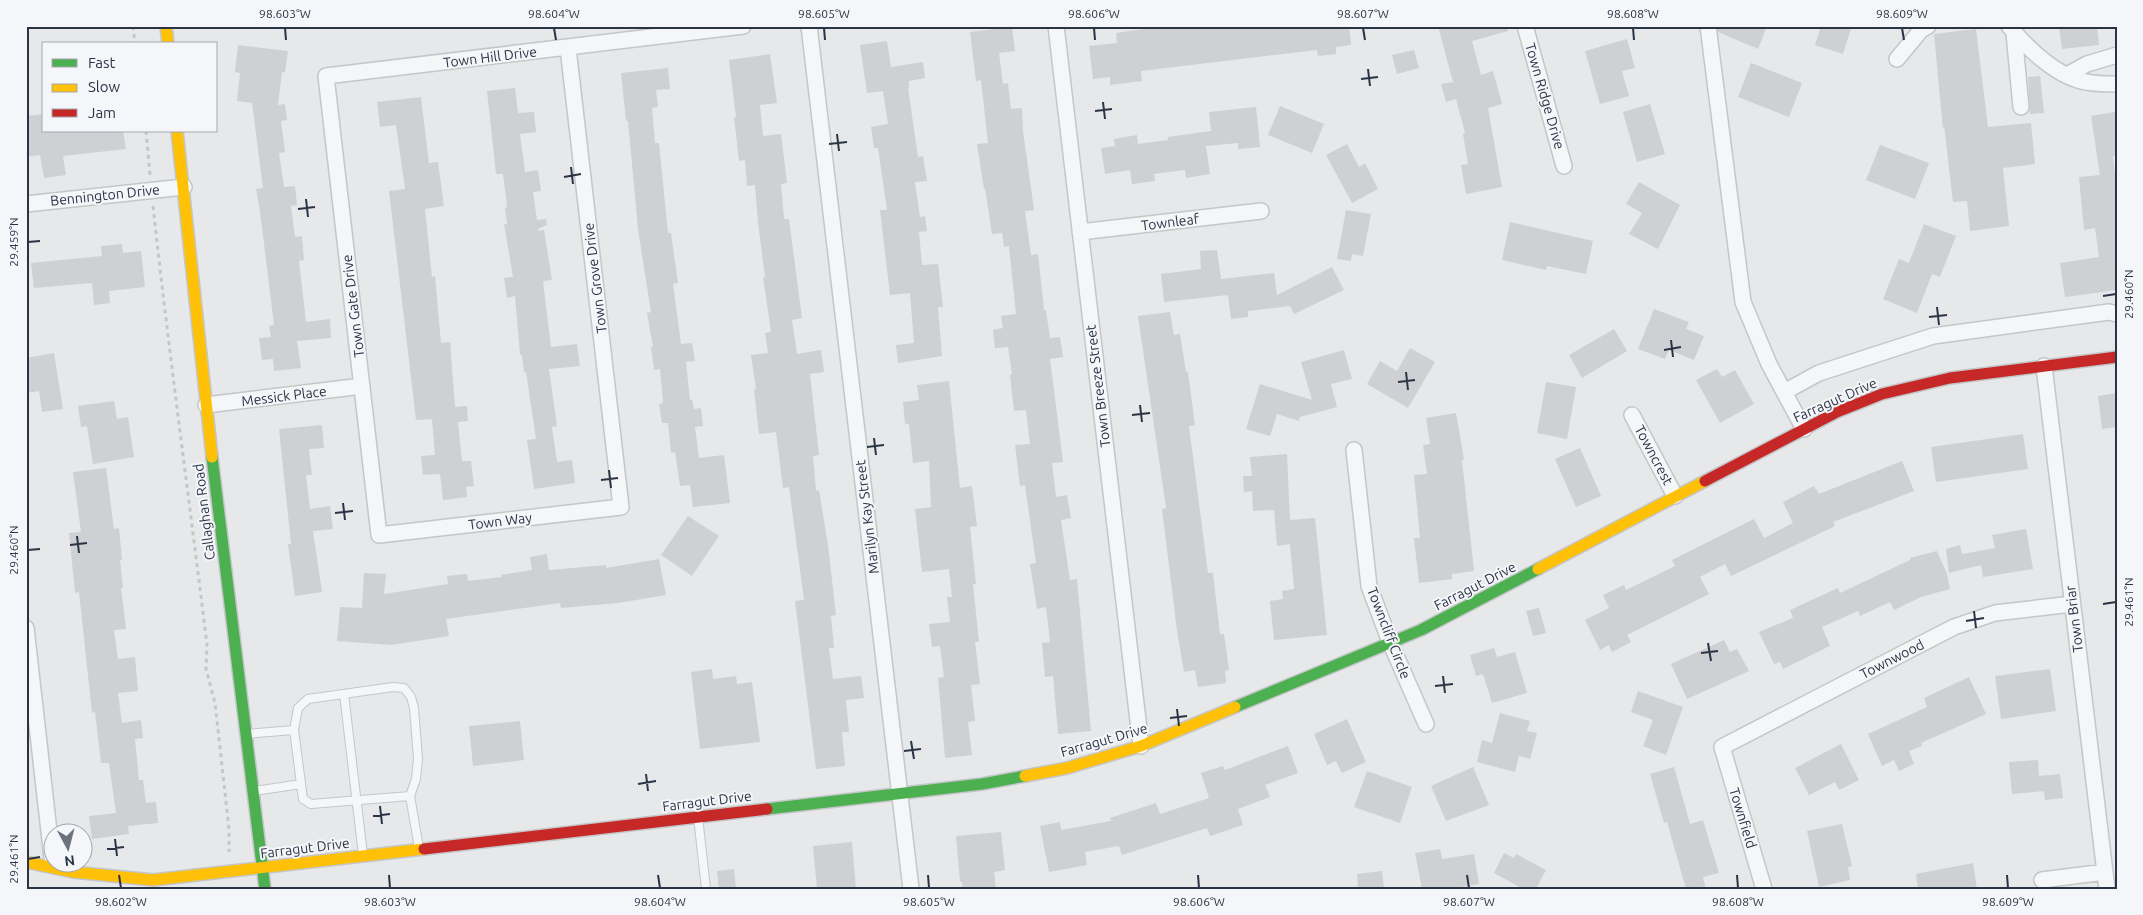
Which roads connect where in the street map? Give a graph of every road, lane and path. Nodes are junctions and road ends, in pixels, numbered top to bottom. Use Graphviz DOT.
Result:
graph roads {
  1 [pos="133,26"];
  2 [pos="166,26"];
  3 [pos="743,26"];
  4 [pos="809,26"];
  5 [pos="1056,26"];
  6 [pos="1525,26"];
  7 [pos="1708,26"];
  8 [pos="1928,26"];
  9 [pos="2012,29"];
  10 [pos="135,42"];
  11 [pos="168,42"];
  12 [pos="568,48"];
  13 [pos="2117,55"];
  14 [pos="1897,59"];
  15 [pos="2067,75"];
  16 [pos="326,76"];
  17 [pos="2117,84"];
  18 [pos="2022,107"];
  19 [pos="146,132"];
  20 [pos="177,132"];
  21 [pos="1564,166"];
  22 [pos="149,172"];
  23 [pos="184,186"];
  24 [pos="26,204"];
  25 [pos="154,211"];
  26 [pos="1261,211"];
  27 [pos="1080,232"];
  28 [pos="2117,314"];
  29 [pos="2117,357"];
  30 [pos="2044,366"];
  31 [pos="362,386"];
  32 [pos="1784,392"];
  33 [pos="206,405"];
  34 [pos="1632,415"];
  35 [pos="1804,429"];
  36 [pos="1354,450"];
  37 [pos="1676,496"];
  38 [pos="622,507"];
  39 [pos="379,535"];
  40 [pos="2072,604"];
  41 [pos="26,628"];
  42 [pos="1390,642"];
  43 [pos="344,694"];
  44 [pos="1426,724"];
  45 [pos="294,730"];
  46 [pos="246,734"];
  47 [pos="1141,746"];
  48 [pos="1722,747"];
  49 [pos="301,784"];
  50 [pos="253,791"];
  51 [pos="900,793"];
  52 [pos="410,796"];
  53 [pos="357,802"];
  54 [pos="698,817"];
  55 [pos="48,822"];
  56 [pos="419,850"];
  57 [pos="229,855"];
  58 [pos="363,856"];
  59 [pos="26,862"];
  60 [pos="42,863"];
  61 [pos="262,868"];
  62 [pos="73,872"];
  63 [pos="2104,872"];
  64 [pos="2042,880"];
  65 [pos="265,889"];
  66 [pos="706,889"];
  67 [pos="911,889"];
  68 [pos="1764,889"];
  69 [pos="2107,889"];
  1 -- 10 [label="path"];
  2 -- 11 [label="street"];
  3 -- 12 [label="street, Town Hill Drive"];
  4 -- 51 [label="street, Marilyn Kay Street"];
  5 -- 27 [label="street, Town Breeze Street"];
  6 -- 21 [label="street, Town Ridge Drive"];
  7 -- 32 [label="street"];
  8 -- 14 [label="street"];
  9 -- 15 [label="street"];
  9 -- 18 [label="street"];
  12 -- 16 [label="street, Town Hill Drive"];
  12 -- 38 [label="street, Town Grove Drive"];
  13 -- 15 [label="street"];
  15 -- 17 [label="street"];
  16 -- 31 [label="street, Town Gate Drive"];
  19 -- 22 [label="path"];
  20 -- 23 [label="street, Callaghan Road"];
  23 -- 24 [label="street, Bennington Drive"];
  23 -- 33 [label="street, Callaghan Road"];
  25 -- 57 [label="path"];
  26 -- 27 [label="street, Townleaf"];
  27 -- 47 [label="street, Town Breeze Street"];
  28 -- 32 [label="street"];
  29 -- 30 [label="street, Farragut Drive"];
  30 -- 35 [label="street, Farragut Drive"];
  30 -- 40 [label="street, Town Briar"];
  31 -- 33 [label="street, Messick Place"];
  31 -- 39 [label="street, Town Gate Drive"];
  32 -- 35 [label="street"];
  33 -- 46 [label="street, Callaghan Road"];
  34 -- 37 [label="street, Towncrest"];
  35 -- 37 [label="street, Farragut Drive"];
  36 -- 42 [label="street, Towncliff Circle"];
  37 -- 42 [label="street, Farragut Drive"];
  38 -- 39 [label="street, Town Way"];
  40 -- 48 [label="street, Townwood"];
  40 -- 63 [label="street, Town Briar"];
  41 -- 55 [label="street"];
  42 -- 44 [label="street, Towncliff Circle"];
  42 -- 47 [label="street, Farragut Drive"];
  43 -- 45 [label="lane"];
  43 -- 52 [label="lane"];
  43 -- 53 [label="lane"];
  45 -- 46 [label="lane"];
  45 -- 49 [label="lane"];
  46 -- 50 [label="street, Callaghan Road"];
  47 -- 51 [label="street, Farragut Drive"];
  48 -- 68 [label="street, Townfield"];
  49 -- 50 [label="lane"];
  49 -- 53 [label="lane"];
  50 -- 61 [label="street, Callaghan Road"];
  51 -- 54 [label="street, Farragut Drive"];
  51 -- 67 [label="street, Marilyn Kay Street"];
  52 -- 53 [label="lane"];
  52 -- 56 [label="lane"];
  53 -- 58 [label="lane"];
  54 -- 56 [label="street, Farragut Drive"];
  54 -- 66 [label="lane"];
  56 -- 58 [label="street, Farragut Drive"];
  58 -- 61 [label="street, Farragut Drive"];
  59 -- 60 [label="street, Farragut Drive"];
  61 -- 62 [label="street, Farragut Drive"];
  61 -- 65 [label="street, Callaghan Road"];
  63 -- 64 [label="street"];
  63 -- 69 [label="street, Town Briar"];
}
